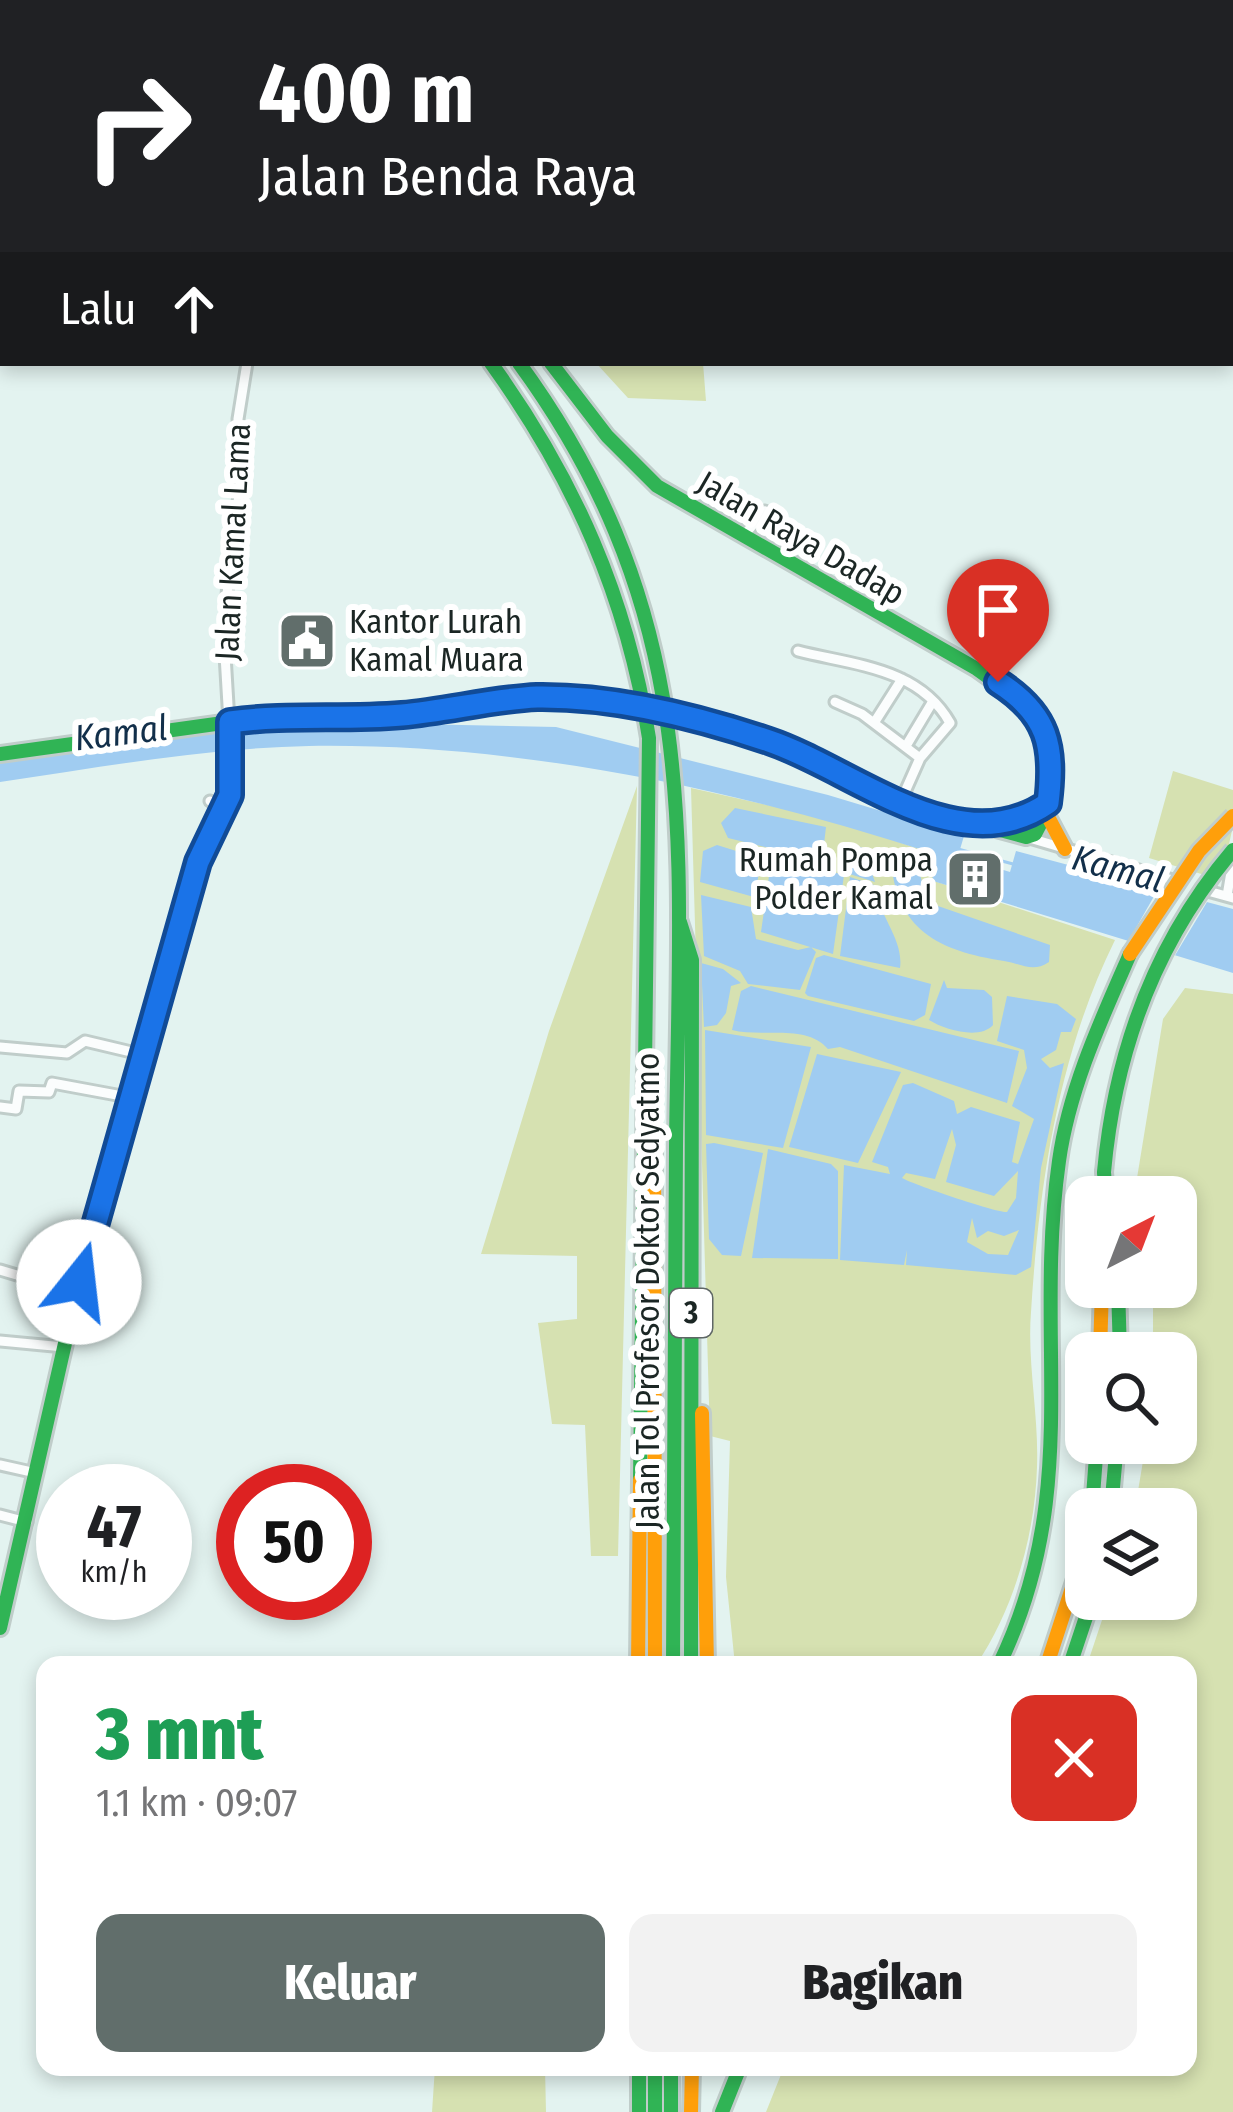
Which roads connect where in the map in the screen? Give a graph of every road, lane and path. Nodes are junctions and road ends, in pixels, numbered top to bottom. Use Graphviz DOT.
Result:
graph roads {
  1 [pos="247,366"];
  2 [pos="493,366"];
  3 [pos="521,366"];
  4 [pos="552,366"];
  5 [pos="745,534"];
  6 [pos="796,536"];
  7 [pos="798,651"];
  8 [pos="902,679"];
  9 [pos="933,701"];
  10 [pos="835,702"];
  11 [pos="874,723"];
  12 [pos="230,727"];
  13 [pos="906,746"];
  14 [pos="0,754"];
  15 [pos="918,762"];
  16 [pos="210,801"];
  17 [pos="900,803"];
  18 [pos="1047,808"];
  19 [pos="226,810"];
  20 [pos="1233,816"];
  21 [pos="980,824"];
  22 [pos="1026,837"];
  23 [pos="1065,849"];
  24 [pos="1233,850"];
  25 [pos="1233,860"];
  26 [pos="1230,897"];
  27 [pos="677,917"];
  28 [pos="647,1001"];
  29 [pos="0,1047"];
  30 [pos="144,1055"];
  31 [pos="134,1098"];
  32 [pos="0,1107"];
  33 [pos="1104,1176"];
  34 [pos="0,1270"];
  35 [pos="79,1282"];
  36 [pos="691,1295"];
  37 [pos="0,1341"];
  38 [pos="64,1347"];
  39 [pos="40,1464"];
  40 [pos="0,1465"];
  41 [pos="36,1473"];
  42 [pos="36,1482"];
  43 [pos="0,1516"];
  44 [pos="27,1522"];
  45 [pos="5,1590"];
  46 [pos="1065,1610"];
  47 [pos="1084,1620"];
  48 [pos="0,1628"];
  49 [pos="638,1656"];
  50 [pos="655,1656"];
  51 [pos="673,1656"];
  52 [pos="691,1656"];
  53 [pos="707,1656"];
  54 [pos="1003,1656"];
  55 [pos="1050,1656"];
  56 [pos="1073,1656"];
  57 [pos="639,2076"];
  58 [pos="655,2076"];
  59 [pos="671,2076"];
  60 [pos="692,2076"];
  61 [pos="736,2076"];
  62 [pos="639,2112"];
  63 [pos="655,2112"];
  64 [pos="671,2112"];
  65 [pos="691,2112"];
  66 [pos="722,2112"];
  1 -- 12 [label="street, Jalan Kamal Lama"];
  2 -- 28 [label="main road, Jalan Tol Profesor Doktor Sedyatmo / 3"];
  3 -- 27 [label="main road, Jalan Tol Profesor Doktor Sedyatmo / 3"];
  4 -- 5 [label="main road, Jalan Raya Dadap"];
  5 -- 6 [label="street"];
  5 -- 18 [label="main road, Jalan Raya Dadap"];
  7 -- 8 [label="street"];
  8 -- 9 [label="street"];
  8 -- 11 [label="street"];
  9 -- 13 [label="street"];
  9 -- 15 [label="street"];
  10 -- 11 [label="street"];
  11 -- 13 [label="street"];
  12 -- 14 [label="main road"];
  12 -- 17 [label="main road, bridge"];
  12 -- 19 [label="main road"];
  13 -- 15 [label="street"];
  15 -- 17 [label="street"];
  16 -- 19 [label="street"];
  17 -- 21 [label="main road"];
  18 -- 21 [label="main road"];
  18 -- 22 [label="main road"];
  18 -- 23 [label="main road"];
  19 -- 30 [label="main road"];
  20 -- 54 [label="main road, bridge"];
  21 -- 22 [label="main road"];
  22 -- 23 [label="street"];
  23 -- 26 [label="street"];
  24 -- 33 [label="main road, bridge"];
  25 -- 26 [label="street"];
  27 -- 36 [label="main road, Jalan Tol Profesor Doktor Sedyatmo / 3"];
  27 -- 51 [label="main road, Jalan Tol Profesor Doktor Sedyatmo / 3"];
  28 -- 49 [label="main road, Jalan Tol Profesor Doktor Sedyatmo / 3"];
  28 -- 50 [label="main road, Jalan Tol Profesor Doktor Sedyatmo / 3"];
  29 -- 30 [label="street"];
  30 -- 31 [label="main road"];
  31 -- 32 [label="street"];
  31 -- 35 [label="main road"];
  34 -- 35 [label="street"];
  35 -- 38 [label="main road"];
  36 -- 52 [label="main road, Jalan Tol Profesor Doktor Sedyatmo / 3"];
  36 -- 53 [label="main road"];
  37 -- 38 [label="street"];
  38 -- 39 [label="main road"];
  40 -- 41 [label="street"];
  42 -- 44 [label="main road"];
  43 -- 44 [label="street"];
  44 -- 45 [label="main road"];
  45 -- 48 [label="main road"];
  46 -- 55 [label="main road"];
  47 -- 56 [label="main road"];
  57 -- 62 [label="main road"];
  58 -- 63 [label="main road"];
  59 -- 64 [label="main road"];
  60 -- 65 [label="main road"];
  61 -- 66 [label="main road"];
}
